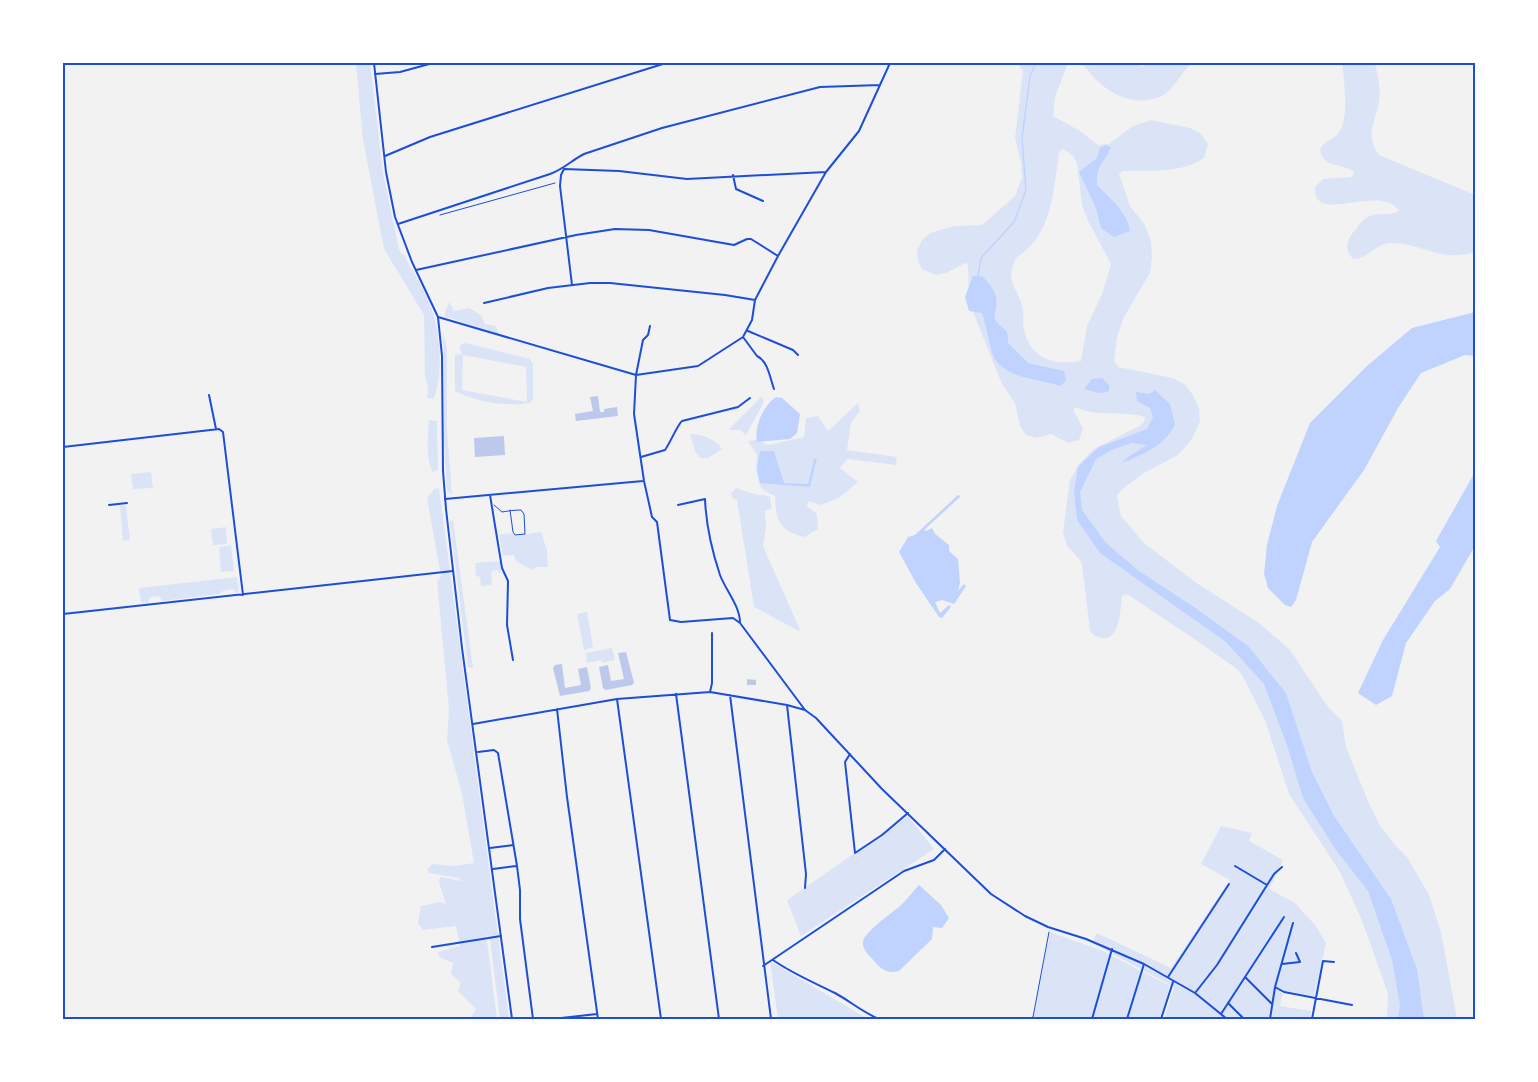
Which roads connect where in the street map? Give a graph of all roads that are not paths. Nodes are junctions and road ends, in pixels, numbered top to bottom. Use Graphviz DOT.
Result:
graph roads {
  1 [pos="374,63"];
  2 [pos="433,63"];
  3 [pos="666,63"];
  4 [pos="890,63"];
  5 [pos="375,74"];
  6 [pos="880,85"];
  7 [pos="385,156"];
  8 [pos="564,169"];
  9 [pos="826,172"];
  10 [pos="733,175"];
  11 [pos="764,201"];
  12 [pos="398,224"];
  13 [pos="566,237"];
  14 [pos="778,256"];
  15 [pos="416,270"];
  16 [pos="572,285"];
  17 [pos="755,300"];
  18 [pos="484,303"];
  19 [pos="438,317"];
  20 [pos="650,326"];
  21 [pos="748,331"];
  22 [pos="743,337"];
  23 [pos="798,355"];
  24 [pos="636,375"];
  25 [pos="774,389"];
  26 [pos="209,395"];
  27 [pos="750,398"];
  28 [pos="216,429"];
  29 [pos="63,447"];
  30 [pos="640,457"];
  31 [pos="644,481"];
  32 [pos="490,494"];
  33 [pos="446,499"];
  34 [pos="127,503"];
  35 [pos="492,504"];
  36 [pos="109,505"];
  37 [pos="678,505"];
  38 [pos="510,510"];
  39 [pos="453,571"];
  40 [pos="243,595"];
  41 [pos="63,614"];
  42 [pos="740,623"];
  43 [pos="712,633"];
  44 [pos="513,660"];
  45 [pos="710,692"];
  46 [pos="676,694"];
  47 [pos="730,694"];
  48 [pos="617,699"];
  49 [pos="787,705"];
  50 [pos="557,709"];
  51 [pos="805,710"];
  52 [pos="473,724"];
  53 [pos="478,752"];
  54 [pos="850,754"];
  55 [pos="908,813"];
  56 [pos="513,845"];
  57 [pos="490,848"];
  58 [pos="945,849"];
  59 [pos="517,866"];
  60 [pos="1235,866"];
  61 [pos="1282,867"];
  62 [pos="493,869"];
  63 [pos="1228,884"];
  64 [pos="1267,885"];
  65 [pos="805,888"];
  66 [pos="1284,917"];
  67 [pos="1293,923"];
  68 [pos="501,936"];
  69 [pos="432,947"];
  70 [pos="1112,949"];
  71 [pos="1296,953"];
  72 [pos="773,960"];
  73 [pos="1334,962"];
  74 [pos="1144,964"];
  75 [pos="1281,964"];
  76 [pos="763,966"];
  77 [pos="1168,977"];
  78 [pos="1245,977"];
  79 [pos="1173,980"];
  80 [pos="1275,987"];
  81 [pos="1195,993"];
  82 [pos="1316,998"];
  83 [pos="1228,1003"];
  84 [pos="1272,1004"];
  85 [pos="1352,1005"];
  86 [pos="598,1014"];
  87 [pos="1221,1014"];
  88 [pos="1243,1018"];
  89 [pos="512,1019"];
  90 [pos="533,1019"];
  91 [pos="552,1019"];
  92 [pos="598,1019"];
  93 [pos="661,1019"];
  94 [pos="719,1019"];
  95 [pos="771,1019"];
  96 [pos="879,1019"];
  97 [pos="1092,1019"];
  98 [pos="1127,1019"];
  99 [pos="1161,1019"];
  100 [pos="1227,1019"];
  101 [pos="1270,1019"];
  102 [pos="1312,1019"];
  1 -- 5 [label="street"];
  2 -- 5 [label="street"];
  3 -- 7 [label="street"];
  4 -- 6 [label="street"];
  5 -- 7 [label="street"];
  6 -- 8 [label="street"];
  6 -- 9 [label="street"];
  7 -- 12 [label="street"];
  8 -- 10 [label="street"];
  8 -- 12 [label="street"];
  8 -- 13 [label="street"];
  9 -- 10 [label="street"];
  9 -- 14 [label="street"];
  10 -- 11 [label="street"];
  12 -- 15 [label="street"];
  13 -- 14 [label="street"];
  13 -- 15 [label="street"];
  13 -- 16 [label="street"];
  14 -- 17 [label="street"];
  15 -- 19 [label="street"];
  16 -- 17 [label="street"];
  16 -- 18 [label="street"];
  17 -- 21 [label="street"];
  19 -- 24 [label="street"];
  19 -- 33 [label="street"];
  20 -- 24 [label="street"];
  21 -- 22 [label="street"];
  21 -- 23 [label="street"];
  22 -- 24 [label="street"];
  22 -- 25 [label="street"];
  24 -- 30 [label="street"];
  26 -- 28 [label="street"];
  27 -- 30 [label="street"];
  28 -- 29 [label="street"];
  28 -- 40 [label="street"];
  30 -- 31 [label="street"];
  31 -- 32 [label="street"];
  31 -- 42 [label="street"];
  32 -- 33 [label="street"];
  32 -- 35 [label="street"];
  33 -- 39 [label="street"];
  34 -- 36 [label="street"];
  35 -- 38 [label="lane"];
  35 -- 44 [label="street"];
  37 -- 42 [label="street"];
  38 -- 38 [label="lane"];
  39 -- 40 [label="street"];
  39 -- 52 [label="street"];
  40 -- 41 [label="street"];
  42 -- 51 [label="street"];
  43 -- 45 [label="street"];
  45 -- 46 [label="street"];
  45 -- 47 [label="street"];
  46 -- 48 [label="street"];
  46 -- 94 [label="street"];
  47 -- 49 [label="street"];
  47 -- 76 [label="street"];
  48 -- 50 [label="street"];
  48 -- 93 [label="street"];
  49 -- 51 [label="street"];
  49 -- 65 [label="street"];
  50 -- 52 [label="street"];
  50 -- 86 [label="street"];
  51 -- 54 [label="street"];
  52 -- 53 [label="street"];
  53 -- 56 [label="street"];
  53 -- 57 [label="street"];
  54 -- 55 [label="street"];
  54 -- 55 [label="street"];
  55 -- 58 [label="street"];
  56 -- 57 [label="street"];
  56 -- 59 [label="street"];
  57 -- 62 [label="street"];
  58 -- 70 [label="street"];
  58 -- 72 [label="street"];
  59 -- 62 [label="street"];
  59 -- 90 [label="street"];
  60 -- 64 [label="street"];
  61 -- 64 [label="street"];
  62 -- 68 [label="street"];
  63 -- 77 [label="street"];
  64 -- 81 [label="street"];
  66 -- 78 [label="street"];
  67 -- 75 [label="street"];
  68 -- 69 [label="street"];
  68 -- 89 [label="street"];
  70 -- 74 [label="street"];
  70 -- 97 [label="street"];
  71 -- 75 [label="street"];
  72 -- 76 [label="street"];
  72 -- 96 [label="street"];
  73 -- 82 [label="street"];
  74 -- 77 [label="street"];
  74 -- 98 [label="street"];
  75 -- 80 [label="street"];
  76 -- 95 [label="street"];
  77 -- 79 [label="street"];
  78 -- 83 [label="street"];
  78 -- 84 [label="street"];
  79 -- 81 [label="street"];
  79 -- 99 [label="street"];
  80 -- 82 [label="street"];
  80 -- 84 [label="street"];
  81 -- 87 [label="street"];
  82 -- 85 [label="street"];
  82 -- 102 [label="street"];
  83 -- 87 [label="street"];
  83 -- 88 [label="street"];
  84 -- 101 [label="street"];
  86 -- 91 [label="street"];
  86 -- 92 [label="street"];
  87 -- 100 [label="street"];
}
